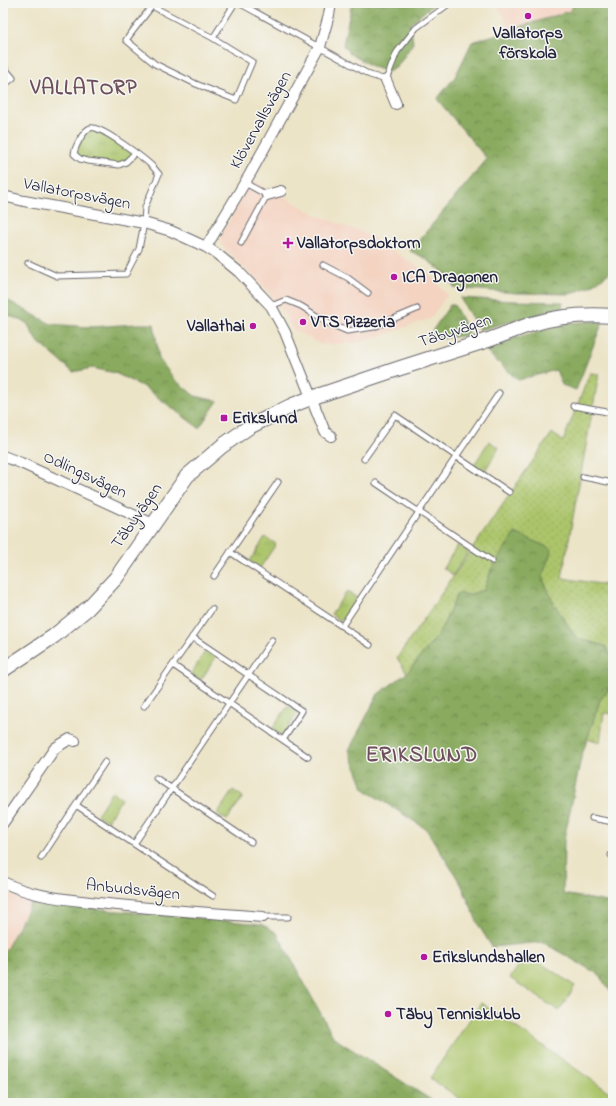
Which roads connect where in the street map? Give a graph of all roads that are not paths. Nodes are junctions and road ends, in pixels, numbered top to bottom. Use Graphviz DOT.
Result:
graph roads {
  1 [pos="235,3"];
  2 [pos="239,3"];
  3 [pos="332,3"];
  4 [pos="450,3"];
  5 [pos="213,38"];
  6 [pos="320,47"];
  7 [pos="3,66"];
  8 [pos="386,80"];
  9 [pos="3,86"];
  10 [pos="396,104"];
  11 [pos="135,153"];
  12 [pos="245,183"];
  13 [pos="281,191"];
  14 [pos="267,195"];
  15 [pos="3,196"];
  16 [pos="144,223"];
  17 [pos="241,243"];
  18 [pos="206,247"];
  19 [pos="28,263"];
  20 [pos="323,265"];
  21 [pos="368,293"];
  22 [pos="271,306"];
  23 [pos="417,309"];
  24 [pos="613,316"];
  25 [pos="499,393"];
  26 [pos="311,398"];
  27 [pos="574,406"];
  28 [pos="613,413"];
  29 [pos="331,436"];
  30 [pos="3,456"];
  31 [pos="456,456"];
  32 [pos="364,459"];
  33 [pos="583,477"];
  34 [pos="278,482"];
  35 [pos="376,483"];
  36 [pos="613,483"];
  37 [pos="509,492"];
  38 [pos="419,512"];
  39 [pos="153,524"];
  40 [pos="230,552"];
  41 [pos="492,561"];
  42 [pos="214,576"];
  43 [pos="212,609"];
  44 [pos="342,626"];
  45 [pos="192,637"];
  46 [pos="272,640"];
  47 [pos="370,645"];
  48 [pos="173,665"];
  49 [pos="3,670"];
  50 [pos="248,675"];
  51 [pos="229,704"];
  52 [pos="144,706"];
  53 [pos="283,740"];
  54 [pos="75,741"];
  55 [pos="308,757"];
  56 [pos="105,762"];
  57 [pos="156,778"];
  58 [pos="172,788"];
  59 [pos="76,805"];
  60 [pos="592,818"];
  61 [pos="613,822"];
  62 [pos="3,823"];
  63 [pos="251,842"];
  64 [pos="134,844"];
  65 [pos="41,858"];
  66 [pos="3,882"];
  67 [pos="213,896"];
  68 [pos="263,917"];
  69 [pos="288,917"];
  1 -- 5 [label="lane"];
  2 -- 6 [label="lane"];
  3 -- 6 [label="street, Klövervallsvägen"];
  4 -- 8 [label="lane"];
  5 -- 5 [label="lane"];
  6 -- 8 [label="lane"];
  6 -- 12 [label="street, Klövervallsvägen"];
  7 -- 9 [label="lane"];
  8 -- 10 [label="street"];
  11 -- 11 [label="lane, Vallatorpsvägen"];
  11 -- 16 [label="lane, Vallatorpsvägen"];
  12 -- 14 [label="lane"];
  12 -- 18 [label="street, Klövervallsvägen"];
  13 -- 14 [label="street"];
  14 -- 17 [label="lane"];
  15 -- 16 [label="street, Vallatorpsvägen"];
  16 -- 18 [label="street, Vallatorpsvägen"];
  16 -- 19 [label="lane, Vallatorpsvägen"];
  18 -- 22 [label="street, Vallatorpsvägen"];
  20 -- 21 [label="lane"];
  22 -- 23 [label="lane"];
  22 -- 26 [label="street, Vallatorpsvägen"];
  24 -- 26 [label="main road, Täbyvägen"];
  25 -- 31 [label="lane"];
  26 -- 29 [label="street"];
  26 -- 39 [label="main road, Täbyvägen"];
  27 -- 28 [label="lane"];
  30 -- 39 [label="street, Odlingsvägen"];
  31 -- 32 [label="lane"];
  31 -- 37 [label="lane"];
  31 -- 38 [label="lane"];
  33 -- 36 [label="lane"];
  34 -- 40 [label="lane"];
  35 -- 38 [label="lane"];
  38 -- 41 [label="lane"];
  38 -- 44 [label="lane"];
  39 -- 49 [label="main road, Täbyvägen"];
  40 -- 42 [label="lane"];
  40 -- 44 [label="lane"];
  43 -- 45 [label="lane"];
  44 -- 47 [label="lane"];
  45 -- 48 [label="lane"];
  45 -- 50 [label="lane"];
  46 -- 50 [label="lane"];
  48 -- 51 [label="lane"];
  48 -- 52 [label="lane"];
  50 -- 51 [label="lane"];
  50 -- 53 [label="lane"];
  51 -- 53 [label="lane"];
  51 -- 58 [label="lane"];
  53 -- 55 [label="lane"];
  54 -- 62 [label="street"];
  56 -- 59 [label="lane"];
  57 -- 58 [label="lane"];
  58 -- 63 [label="lane"];
  58 -- 64 [label="lane"];
  59 -- 64 [label="lane, Anbudsvägen"];
  59 -- 65 [label="lane"];
  60 -- 61 [label="lane"];
  64 -- 67 [label="lane, Anbudsvägen"];
  66 -- 68 [label="street, Anbudsvägen"];
  68 -- 69 [label="lane"];
}
